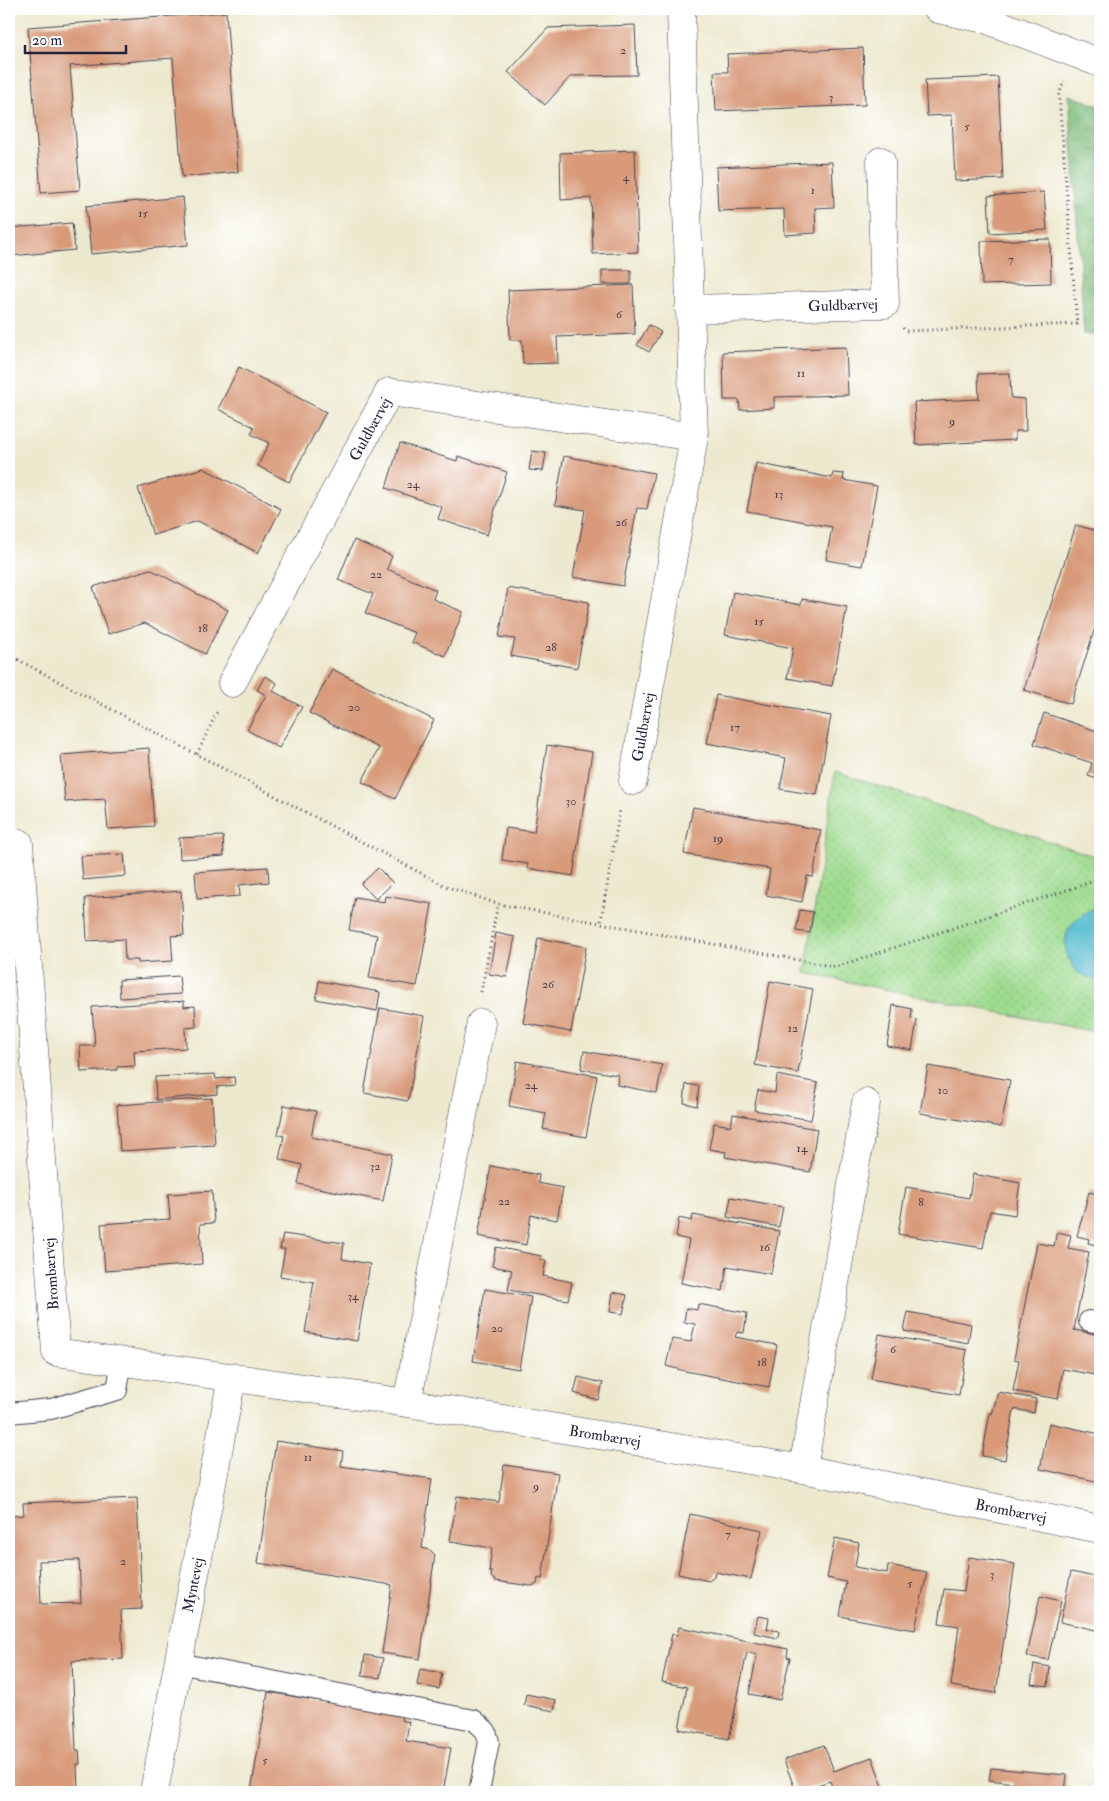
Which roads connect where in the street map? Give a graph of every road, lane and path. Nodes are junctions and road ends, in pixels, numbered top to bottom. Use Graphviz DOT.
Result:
graph roads {
  1 [pos="681,9"];
  2 [pos="938,9"];
  3 [pos="1074,53"];
  4 [pos="1100,63"];
  5 [pos="881,160"];
  6 [pos="885,304"];
  7 [pos="689,309"];
  8 [pos="694,437"];
  9 [pos="9,655"];
  10 [pos="232,683"];
  11 [pos="197,754"];
  12 [pos="634,781"];
  13 [pos="20,843"];
  14 [pos="1100,878"];
  15 [pos="498,904"];
  16 [pos="601,922"];
  17 [pos="481,1023"];
  18 [pos="866,1103"];
  19 [pos="122,1360"];
  20 [pos="232,1377"];
  21 [pos="407,1403"];
  22 [pos="9,1413"];
  23 [pos="803,1469"];
  24 [pos="1100,1529"];
  25 [pos="178,1663"];
  26 [pos="154,1792"];
  27 [pos="479,1792"];
  1 -- 7 [label="street, Guldbærvej"];
  2 -- 3 [label="street"];
  3 -- 4 [label="street"];
  3 -- 6 [label="path"];
  5 -- 6 [label="street, Guldbærvej"];
  6 -- 7 [label="street, Guldbærvej"];
  7 -- 8 [label="street, Guldbærvej"];
  8 -- 10 [label="street, Guldbærvej"];
  8 -- 12 [label="street, Guldbærvej"];
  9 -- 11 [label="path"];
  10 -- 11 [label="path"];
  11 -- 15 [label="path"];
  12 -- 16 [label="path"];
  13 -- 19 [label="street, Brombærvej"];
  14 -- 16 [label="path"];
  15 -- 16 [label="path"];
  15 -- 17 [label="path"];
  17 -- 21 [label="street"];
  18 -- 23 [label="street"];
  19 -- 20 [label="street, Brombærvej"];
  19 -- 22 [label="lane"];
  20 -- 21 [label="street, Brombærvej"];
  20 -- 25 [label="street, Myntevej"];
  21 -- 23 [label="street, Brombærvej"];
  23 -- 24 [label="street, Brombærvej"];
  25 -- 26 [label="street, Myntevej"];
  25 -- 27 [label="lane"];
}
